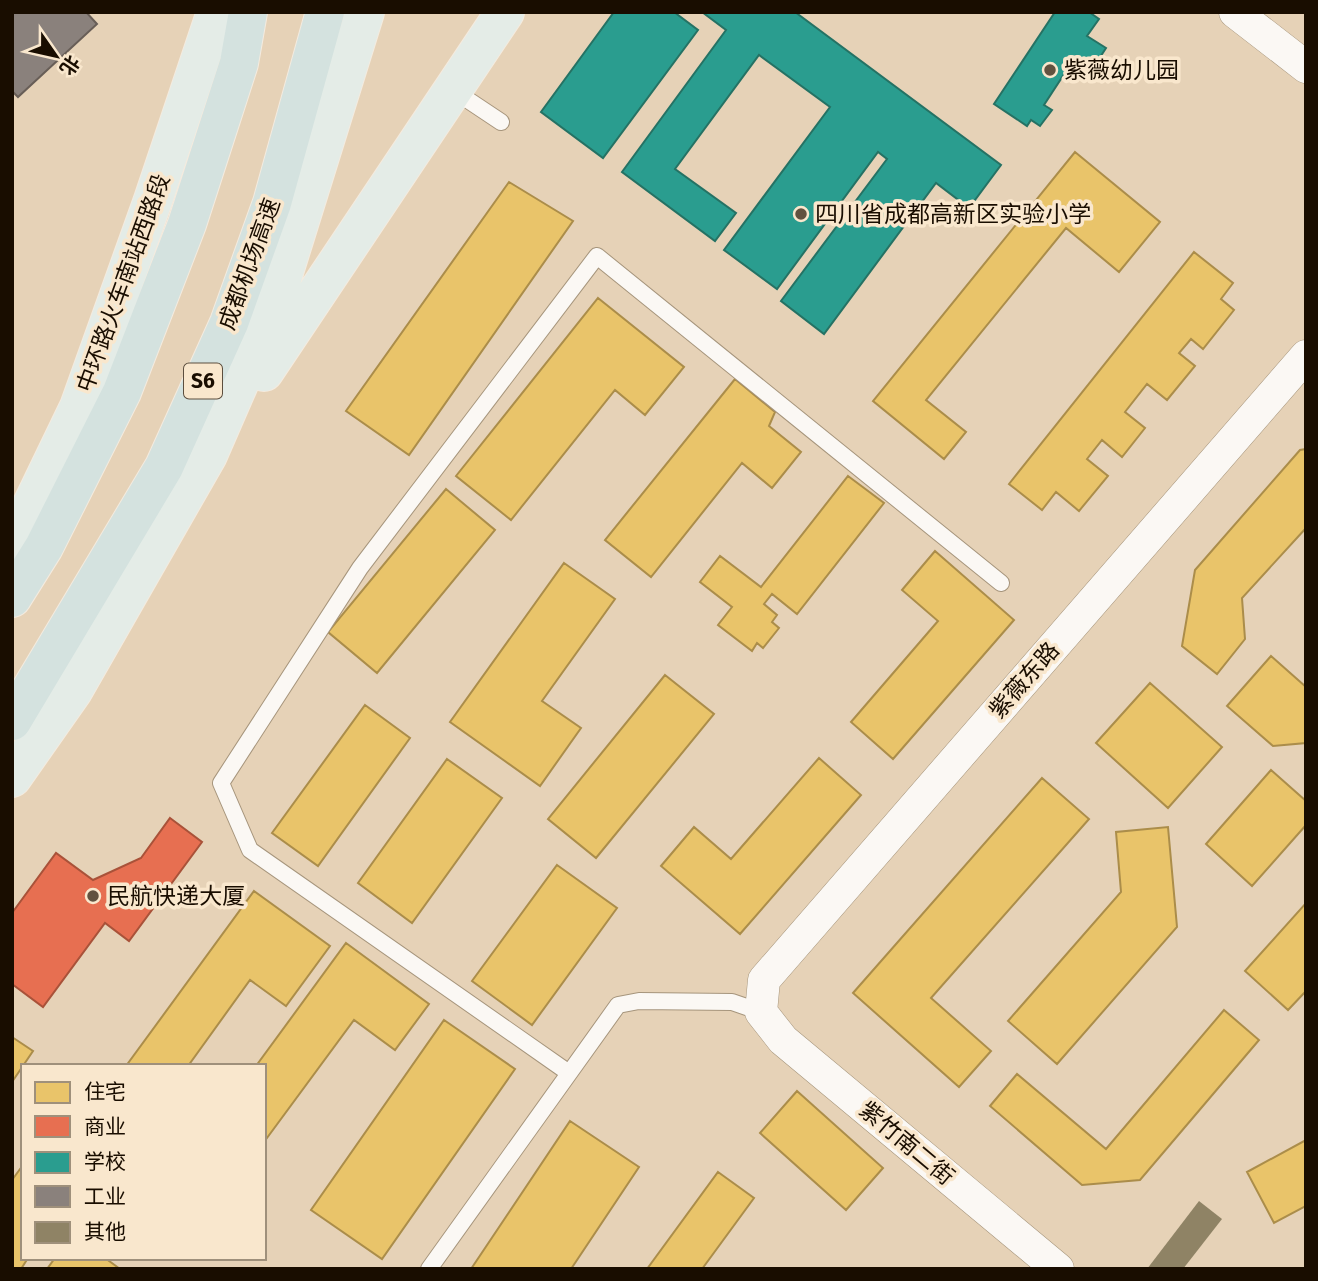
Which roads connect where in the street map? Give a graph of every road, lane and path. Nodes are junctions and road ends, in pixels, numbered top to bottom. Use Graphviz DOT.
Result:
graph roads {
  1 [pos="216,12"];
  2 [pos="248,12"];
  3 [pos="325,12"];
  4 [pos="365,12"];
  5 [pos="505,12"];
  6 [pos="1235,12"];
  7 [pos="1306,66"];
  8 [pos="453,90"];
  9 [pos="501,122"];
  10 [pos="1306,356"];
  11 [pos="208,455"];
  12 [pos="12,546"];
  13 [pos="1001,583"];
  14 [pos="12,598"];
  15 [pos="12,720"];
  16 [pos="12,778"];
  17 [pos="761,1012"];
  18 [pos="569,1073"];
  19 [pos="429,1269"];
  20 [pos="1058,1269"];
  1 -- 12 [label="main road, 中环路火车南站西路段"];
  2 -- 14 [label="highway"];
  3 -- 15 [label="highway, 成都机场高速 / S6"];
  4 -- 11 [label="main road"];
  5 -- 8 [label="main road"];
  6 -- 7 [label="street"];
  8 -- 9 [label="lane"];
  8 -- 11 [label="main road"];
  10 -- 17 [label="street, 紫薇东路"];
  11 -- 16 [label="main road"];
  13 -- 18 [label="lane"];
  17 -- 18 [label="lane"];
  17 -- 20 [label="street, 紫竹南二街"];
  18 -- 19 [label="lane"];
}
